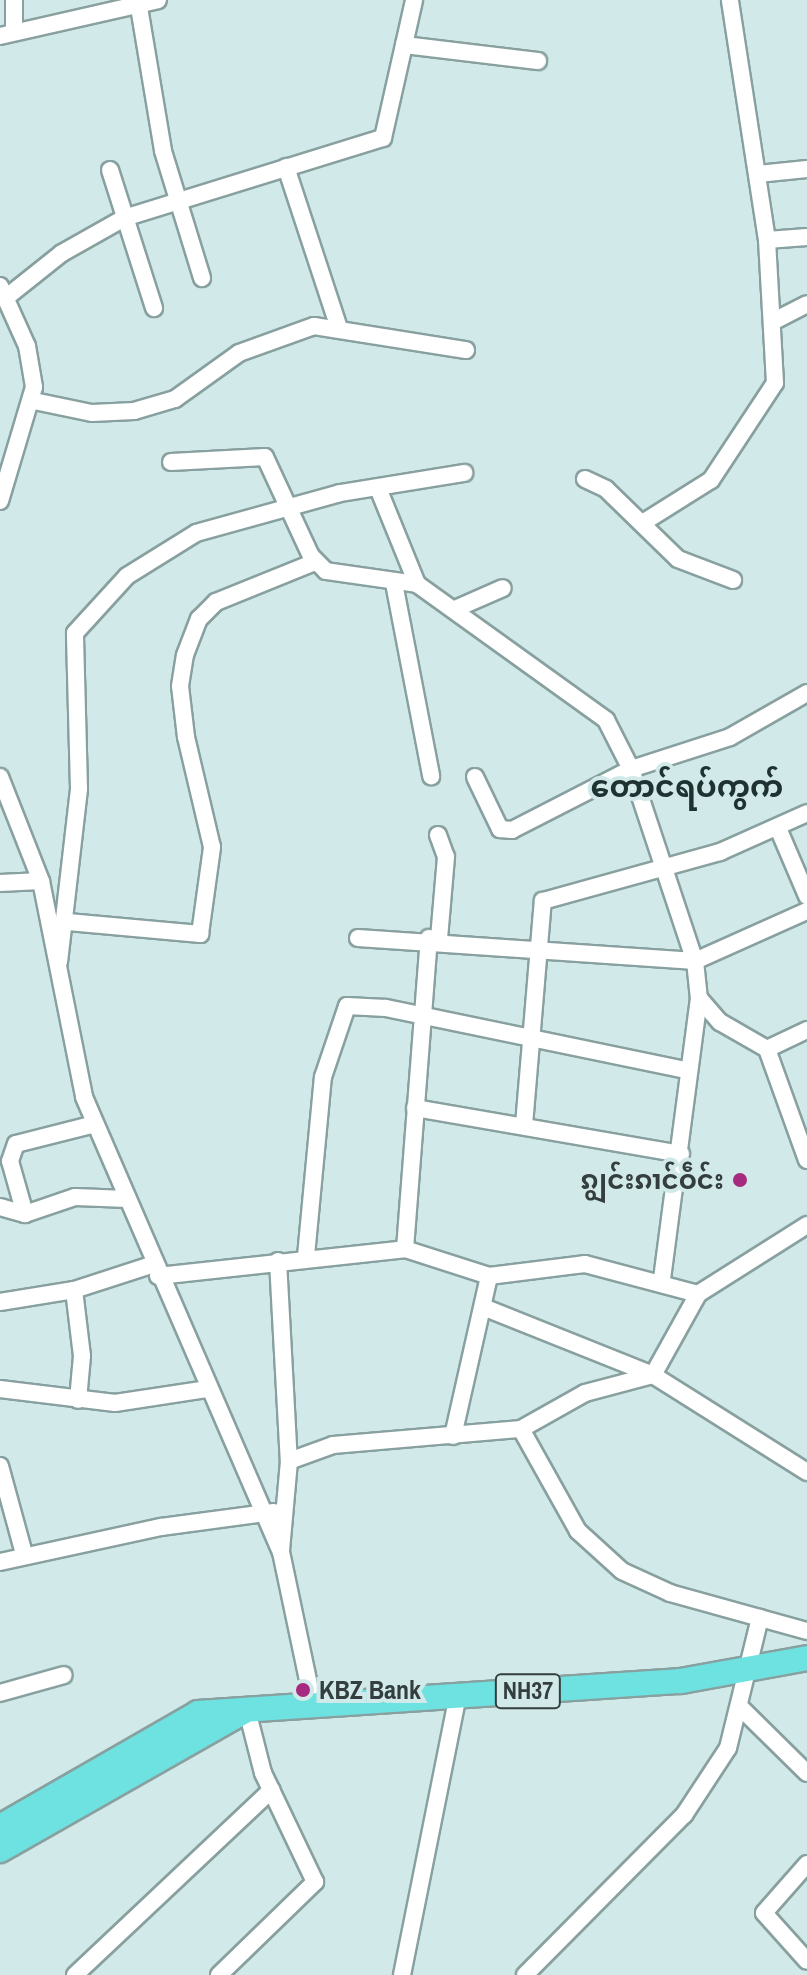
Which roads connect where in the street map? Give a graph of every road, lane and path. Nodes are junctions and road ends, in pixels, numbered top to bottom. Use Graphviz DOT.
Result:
graph roads {
  1 [pos="14,0"];
  2 [pos="158,0"];
  3 [pos="414,0"];
  4 [pos="730,0"];
  5 [pos="120,4"];
  6 [pos="139,7"];
  7 [pos="7,34"];
  8 [pos="404,45"];
  9 [pos="538,61"];
  10 [pos="286,167"];
  11 [pos="807,169"];
  12 [pos="110,170"];
  13 [pos="758,174"];
  14 [pos="178,200"];
  15 [pos="124,218"];
  16 [pos="807,237"];
  17 [pos="767,240"];
  18 [pos="202,278"];
  19 [pos="4,291"];
  20 [pos="807,304"];
  21 [pos="154,308"];
  22 [pos="774,321"];
  23 [pos="338,325"];
  24 [pos="466,350"];
  25 [pos="34,401"];
  26 [pos="171,462"];
  27 [pos="464,473"];
  28 [pos="585,479"];
  29 [pos="378,488"];
  30 [pos="0,501"];
  31 [pos="292,508"];
  32 [pos="644,522"];
  33 [pos="315,562"];
  34 [pos="733,580"];
  35 [pos="394,583"];
  36 [pos="417,584"];
  37 [pos="503,588"];
  38 [pos="455,609"];
  39 [pos="807,693"];
  40 [pos="631,769"];
  41 [pos="431,776"];
  42 [pos="0,777"];
  43 [pos="475,777"];
  44 [pos="807,813"];
  45 [pos="778,828"];
  46 [pos="438,835"];
  47 [pos="663,869"];
  48 [pos="41,881"];
  49 [pos="0,883"];
  50 [pos="807,896"];
  51 [pos="807,911"];
  52 [pos="68,922"];
  53 [pos="358,938"];
  54 [pos="434,938"];
  55 [pos="541,946"];
  56 [pos="695,961"];
  57 [pos="56,976"];
  58 [pos="699,998"];
  59 [pos="422,1015"];
  60 [pos="807,1030"];
  61 [pos="528,1039"];
  62 [pos="767,1049"];
  63 [pos="689,1071"];
  64 [pos="415,1108"];
  65 [pos="95,1124"];
  66 [pos="524,1125"];
  67 [pos="681,1154"];
  68 [pos="807,1160"];
  69 [pos="128,1199"];
  70 [pos="0,1207"];
  71 [pos="25,1214"];
  72 [pos="807,1225"];
  73 [pos="405,1249"];
  74 [pos="306,1256"];
  75 [pos="278,1261"];
  76 [pos="156,1270"];
  77 [pos="489,1276"];
  78 [pos="662,1280"];
  79 [pos="74,1290"];
  80 [pos="698,1294"];
  81 [pos="0,1302"];
  82 [pos="483,1307"];
  83 [pos="653,1375"];
  84 [pos="0,1389"];
  85 [pos="208,1389"];
  86 [pos="78,1400"];
  87 [pos="521,1429"];
  88 [pos="453,1436"];
  89 [pos="289,1461"];
  90 [pos="0,1466"];
  91 [pos="807,1472"];
  92 [pos="285,1511"];
  93 [pos="264,1513"];
  94 [pos="281,1552"];
  95 [pos="24,1554"];
  96 [pos="0,1562"];
  97 [pos="760,1618"];
  98 [pos="807,1631"];
  99 [pos="807,1658"];
  100 [pos="749,1669"];
  101 [pos="64,1675"];
  102 [pos="0,1693"];
  103 [pos="458,1695"];
  104 [pos="313,1704"];
  105 [pos="742,1709"];
  106 [pos="247,1710"];
  107 [pos="807,1773"];
  108 [pos="271,1790"];
  109 [pos="0,1827"];
  110 [pos="0,1850"];
  111 [pos="807,1864"];
  112 [pos="807,1961"];
  113 [pos="524,1973"];
  114 [pos="75,1975"];
  115 [pos="219,1975"];
  116 [pos="402,1975"];
  1 -- 7 [label="street"];
  2 -- 6 [label="street"];
  3 -- 8 [label="street"];
  4 -- 13 [label="street"];
  5 -- 6 [label="street"];
  5 -- 7 [label="street"];
  6 -- 14 [label="street"];
  8 -- 9 [label="street"];
  8 -- 10 [label="street"];
  10 -- 14 [label="street"];
  10 -- 23 [label="street"];
  11 -- 13 [label="street"];
  12 -- 15 [label="street"];
  13 -- 17 [label="street"];
  14 -- 15 [label="street"];
  14 -- 18 [label="street"];
  15 -- 19 [label="street"];
  15 -- 21 [label="street"];
  16 -- 17 [label="street"];
  17 -- 22 [label="street"];
  19 -- 25 [label="street"];
  20 -- 22 [label="street"];
  22 -- 32 [label="street"];
  23 -- 24 [label="street"];
  23 -- 25 [label="street"];
  25 -- 30 [label="street"];
  26 -- 31 [label="street"];
  27 -- 29 [label="street"];
  28 -- 32 [label="street"];
  29 -- 31 [label="street"];
  29 -- 36 [label="street"];
  31 -- 33 [label="street"];
  31 -- 52 [label="street"];
  32 -- 34 [label="street"];
  33 -- 35 [label="street"];
  33 -- 52 [label="street"];
  35 -- 36 [label="street"];
  35 -- 41 [label="street"];
  36 -- 38 [label="street"];
  37 -- 38 [label="street"];
  38 -- 40 [label="street"];
  39 -- 40 [label="street"];
  40 -- 43 [label="street"];
  40 -- 47 [label="street"];
  42 -- 48 [label="street"];
  44 -- 45 [label="street"];
  45 -- 47 [label="street"];
  45 -- 50 [label="street"];
  46 -- 54 [label="street"];
  47 -- 55 [label="street"];
  47 -- 56 [label="street"];
  48 -- 49 [label="street"];
  48 -- 57 [label="street"];
  51 -- 56 [label="street"];
  52 -- 57 [label="street"];
  53 -- 54 [label="street"];
  54 -- 55 [label="street"];
  54 -- 59 [label="street"];
  55 -- 56 [label="street"];
  55 -- 61 [label="street"];
  56 -- 58 [label="street"];
  57 -- 65 [label="street"];
  58 -- 62 [label="street"];
  58 -- 63 [label="street"];
  59 -- 61 [label="street"];
  59 -- 64 [label="street"];
  59 -- 74 [label="street"];
  60 -- 62 [label="street"];
  61 -- 63 [label="street"];
  61 -- 66 [label="street"];
  62 -- 68 [label="street"];
  63 -- 67 [label="street"];
  64 -- 66 [label="street"];
  64 -- 73 [label="street"];
  65 -- 69 [label="street"];
  65 -- 71 [label="street"];
  66 -- 67 [label="street"];
  67 -- 78 [label="street"];
  69 -- 71 [label="street"];
  69 -- 76 [label="street"];
  70 -- 71 [label="street"];
  72 -- 80 [label="street"];
  73 -- 74 [label="street"];
  73 -- 77 [label="street"];
  74 -- 75 [label="street"];
  75 -- 76 [label="street"];
  75 -- 89 [label="street"];
  76 -- 79 [label="street"];
  76 -- 85 [label="street"];
  77 -- 78 [label="street"];
  77 -- 82 [label="street"];
  78 -- 80 [label="street"];
  79 -- 81 [label="street"];
  79 -- 86 [label="street"];
  80 -- 83 [label="street"];
  82 -- 83 [label="street"];
  82 -- 88 [label="street"];
  83 -- 87 [label="street"];
  83 -- 91 [label="street"];
  84 -- 86 [label="street"];
  85 -- 86 [label="street"];
  85 -- 93 [label="street"];
  87 -- 88 [label="street"];
  87 -- 97 [label="street"];
  88 -- 89 [label="street"];
  89 -- 92 [label="street"];
  90 -- 95 [label="street"];
  92 -- 93 [label="street"];
  92 -- 94 [label="street"];
  93 -- 94 [label="street"];
  93 -- 95 [label="street"];
  94 -- 104 [label="street"];
  95 -- 96 [label="street"];
  97 -- 98 [label="street"];
  97 -- 100 [label="street"];
  99 -- 100 [label="highway, NH37"];
  100 -- 103 [label="highway, NH37"];
  100 -- 105 [label="street"];
  101 -- 102 [label="street"];
  103 -- 104 [label="highway, NH37"];
  103 -- 116 [label="street"];
  104 -- 106 [label="highway, NH37"];
  105 -- 107 [label="street"];
  105 -- 113 [label="street"];
  106 -- 108 [label="street"];
  106 -- 109 [label="highway, NH37"];
  106 -- 110 [label="highway, NH37"];
  108 -- 114 [label="street"];
  108 -- 115 [label="street"];
  111 -- 112 [label="street"];
}
